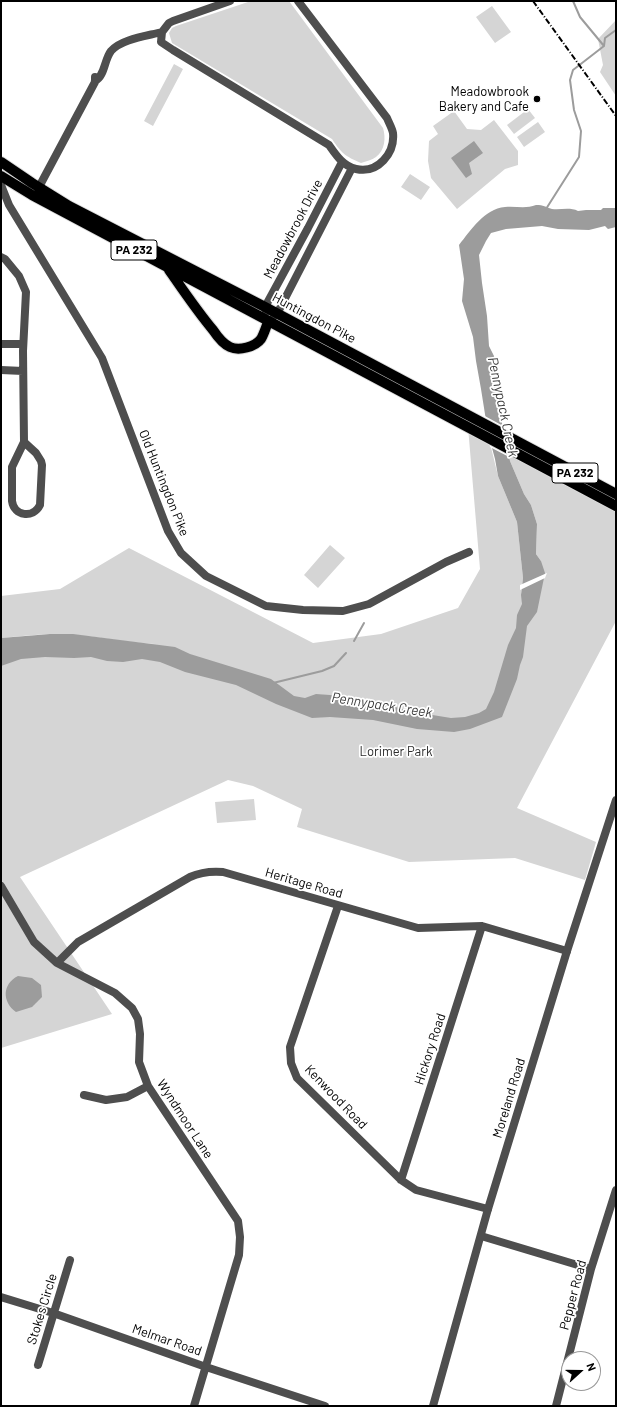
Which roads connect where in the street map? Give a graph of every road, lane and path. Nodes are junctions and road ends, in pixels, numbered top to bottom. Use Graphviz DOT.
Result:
graph roads {
  1 [pos="230,1"];
  2 [pos="298,1"];
  3 [pos="162,32"];
  4 [pos="1,162"];
  5 [pos="342,162"];
  6 [pos="352,168"];
  7 [pos="1,176"];
  8 [pos="1,185"];
  9 [pos="39,187"];
  10 [pos="1,257"];
  11 [pos="168,268"];
  12 [pos="265,307"];
  13 [pos="277,314"];
  14 [pos="268,322"];
  15 [pos="1,344"];
  16 [pos="23,344"];
  17 [pos="1,370"];
  18 [pos="23,370"];
  19 [pos="24,442"];
  20 [pos="616,494"];
  21 [pos="616,506"];
  22 [pos="469,552"];
  23 [pos="616,800"];
  24 [pos="614,814"];
  25 [pos="1,886"];
  26 [pos="338,906"];
  27 [pos="482,926"];
  28 [pos="567,952"];
  29 [pos="57,963"];
  30 [pos="148,1086"];
  31 [pos="84,1095"];
  32 [pos="401,1180"];
  33 [pos="616,1190"];
  34 [pos="488,1209"];
  35 [pos="481,1236"];
  36 [pos="70,1260"];
  37 [pos="592,1269"];
  38 [pos="1,1297"];
  39 [pos="53,1313"];
  40 [pos="38,1365"];
  41 [pos="206,1367"];
  42 [pos="194,1406"];
  43 [pos="325,1406"];
  44 [pos="433,1406"];
  45 [pos="556,1406"];
  1 -- 3 [label="street"];
  2 -- 6 [label="street"];
  3 -- 5 [label="street"];
  3 -- 9 [label="street"];
  4 -- 9 [label="main road, Huntingdon Pike / PA 232"];
  5 -- 6 [label="street"];
  5 -- 12 [label="street, Meadowbrook Drive"];
  6 -- 13 [label="street, Meadowbrook Drive"];
  7 -- 11 [label="main road, Huntingdon Pike / PA 232"];
  8 -- 22 [label="street, Old Huntingdon Pike"];
  9 -- 12 [label="main road, Huntingdon Pike / PA 232"];
  10 -- 16 [label="street"];
  11 -- 14 [label="main road, Huntingdon Pike / PA 232"];
  11 -- 14 [label="main road"];
  12 -- 13 [label="main road, Huntingdon Pike / PA 232"];
  12 -- 14 [label="street"];
  13 -- 14 [label="street, Meadowbrook Drive"];
  13 -- 20 [label="main road, Huntingdon Pike / PA 232"];
  14 -- 21 [label="main road, Huntingdon Pike / PA 232"];
  15 -- 16 [label="street"];
  16 -- 18 [label="street"];
  17 -- 18 [label="street"];
  18 -- 19 [label="street"];
  19 -- 19 [label="street"];
  23 -- 24 [label="street, Moreland Road"];
  24 -- 28 [label="street, Moreland Road"];
  25 -- 29 [label="street, Wyndmoor Lane"];
  26 -- 27 [label="street, Heritage Road"];
  26 -- 29 [label="street, Heritage Road"];
  26 -- 32 [label="street, Kenwood Road"];
  27 -- 28 [label="street, Heritage Road"];
  27 -- 32 [label="street, Hickory Road"];
  28 -- 34 [label="street, Moreland Road"];
  29 -- 30 [label="street, Wyndmoor Lane"];
  30 -- 31 [label="street"];
  30 -- 41 [label="street, Wyndmoor Lane"];
  32 -- 34 [label="street, Kenwood Road"];
  33 -- 37 [label="street, Pepper Road"];
  34 -- 35 [label="street, Moreland Road"];
  35 -- 37 [label="street"];
  35 -- 44 [label="street, Moreland Road"];
  36 -- 39 [label="street, Stokes Circle"];
  37 -- 45 [label="street, Pepper Road"];
  38 -- 39 [label="street, Melmar Road"];
  39 -- 40 [label="street, Stokes Circle"];
  39 -- 41 [label="street, Melmar Road"];
  41 -- 42 [label="street, Wyndmoor Lane"];
  41 -- 43 [label="street, Melmar Road"];
}
